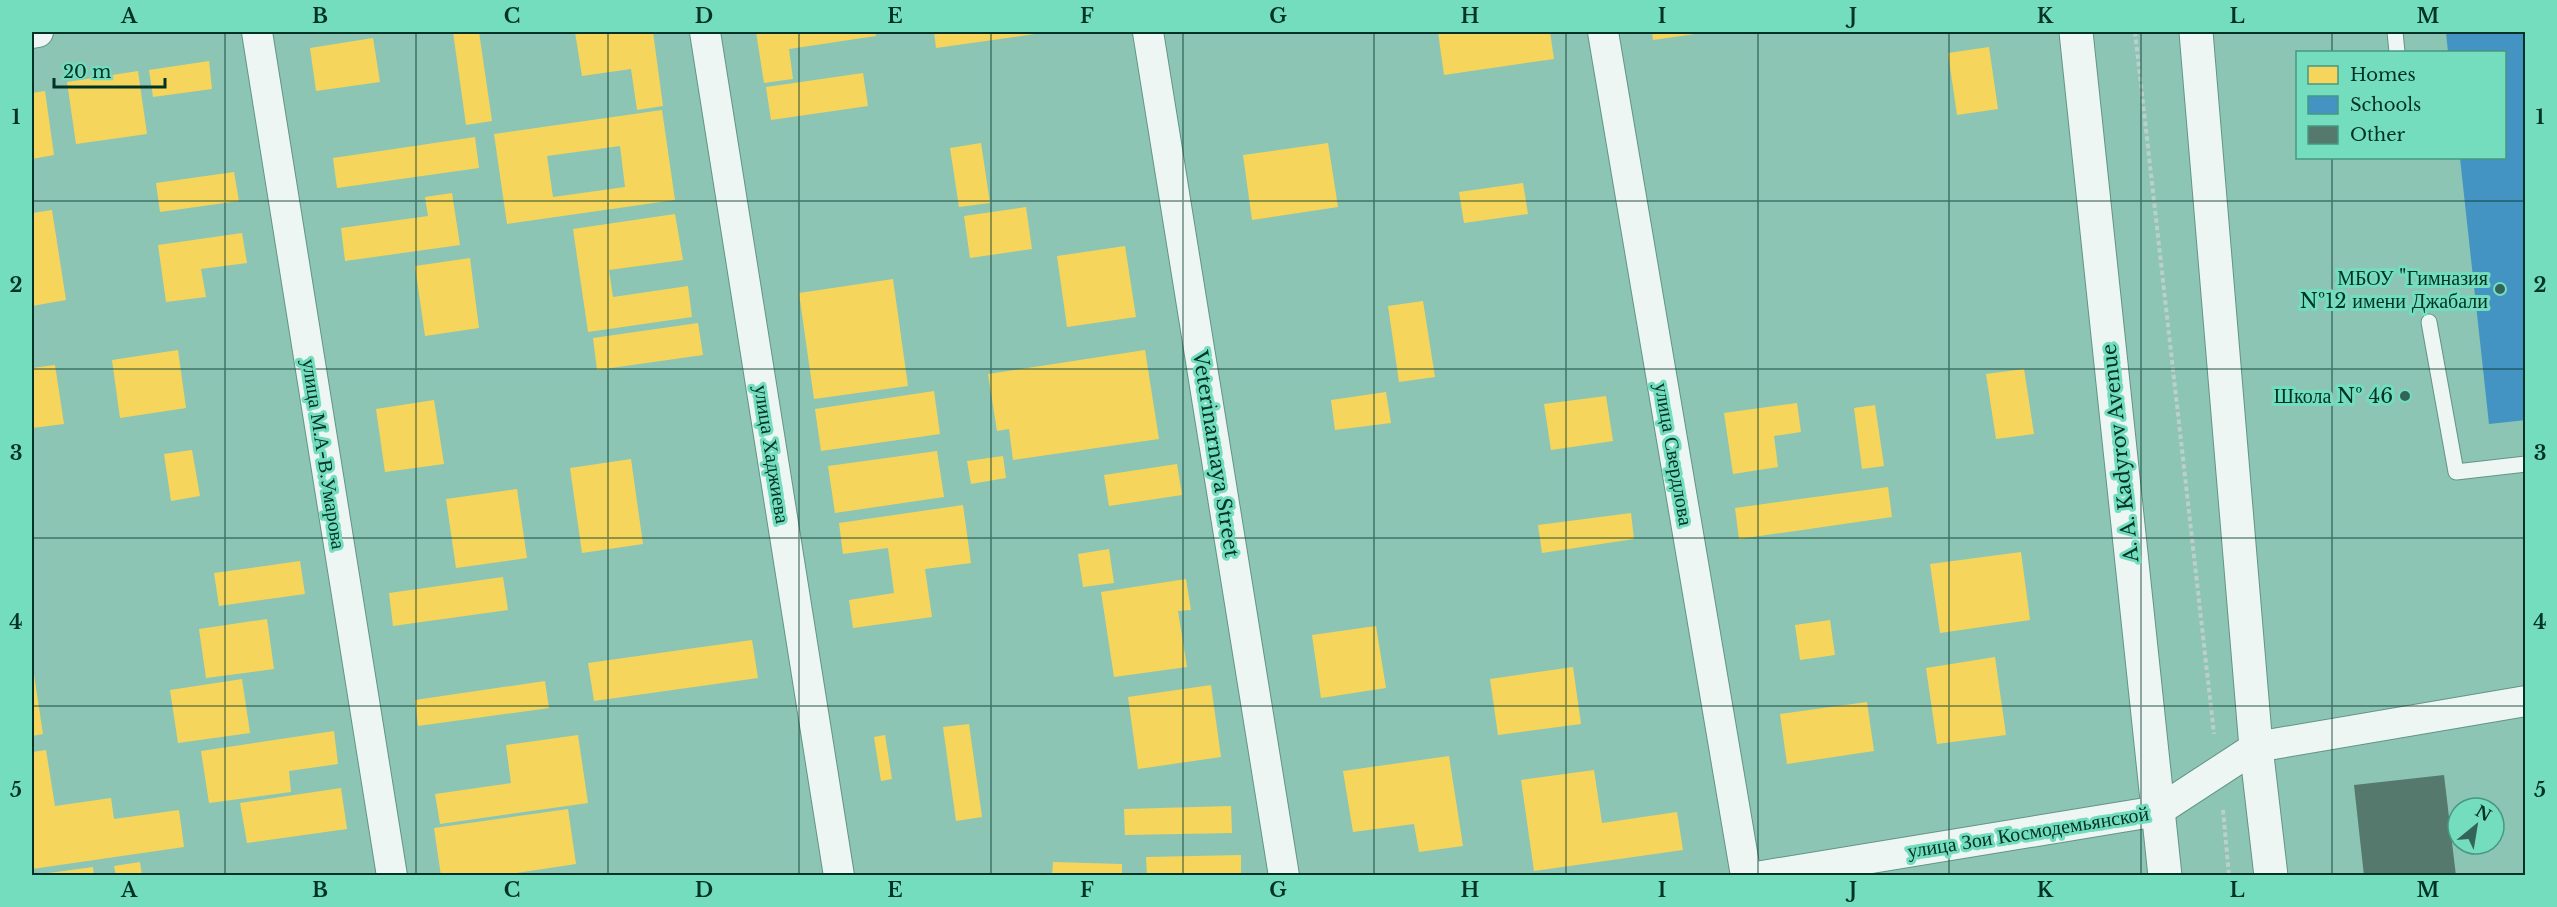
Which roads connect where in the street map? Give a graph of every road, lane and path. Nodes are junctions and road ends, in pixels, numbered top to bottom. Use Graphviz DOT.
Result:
graph roads {
  1 [pos="38,32"];
  2 [pos="257,32"];
  3 [pos="705,32"];
  4 [pos="1148,32"];
  5 [pos="1603,32"];
  6 [pos="2076,32"];
  7 [pos="2135,32"];
  8 [pos="2196,32"];
  9 [pos="2395,32"];
  10 [pos="32,33"];
  11 [pos="2397,51"];
  12 [pos="2429,322"];
  13 [pos="2526,464"];
  14 [pos="2526,701"];
  15 [pos="2256,747"];
  16 [pos="2219,771"];
  17 [pos="2158,811"];
  18 [pos="392,876"];
  19 [pos="839,876"];
  20 [pos="1284,876"];
  21 [pos="1746,876"];
  22 [pos="1762,876"];
  23 [pos="2165,876"];
  24 [pos="2229,876"];
  25 [pos="2271,876"];
  1 -- 10 [label="street"];
  2 -- 18 [label="street, улица М.А-В.Умарова"];
  3 -- 19 [label="street, улица Хаджиева"];
  4 -- 20 [label="street, Veterinarnaya Street"];
  5 -- 21 [label="street, улица Свердлова"];
  6 -- 17 [label="street, A. A. Kadyrov Avenue"];
  7 -- 16 [label="path"];
  8 -- 15 [label="street"];
  9 -- 11 [label="lane"];
  12 -- 13 [label="lane"];
  14 -- 15 [label="street, улица Зои Космодемьянской"];
  15 -- 16 [label="street, улица Зои Космодемьянской"];
  15 -- 25 [label="street"];
  16 -- 17 [label="street, улица Зои Космодемьянской"];
  16 -- 24 [label="path"];
  17 -- 22 [label="street, улица Зои Космодемьянской"];
  17 -- 23 [label="street, A. A. Kadyrov Avenue"];
}
